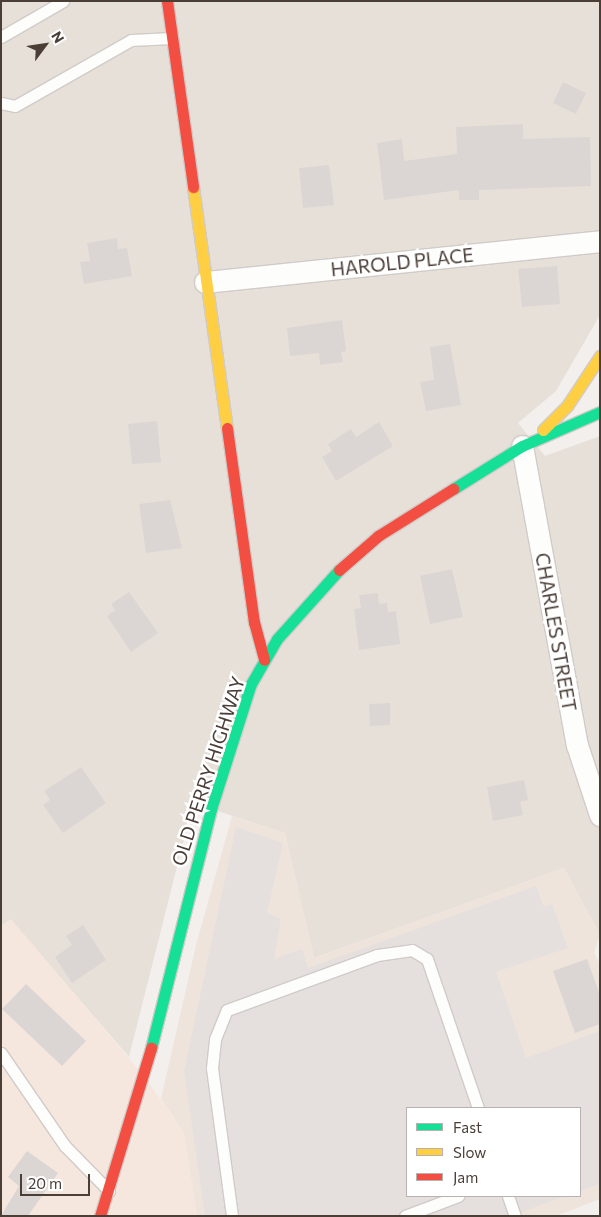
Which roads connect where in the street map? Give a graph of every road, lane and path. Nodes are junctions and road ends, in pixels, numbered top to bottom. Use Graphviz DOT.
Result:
graph roads {
  1 [pos="63,1"];
  2 [pos="167,1"];
  3 [pos="1,37"];
  4 [pos="172,38"];
  5 [pos="1,103"];
  6 [pos="600,241"];
  7 [pos="205,282"];
  8 [pos="600,356"];
  9 [pos="600,412"];
  10 [pos="522,446"];
  11 [pos="264,660"];
  12 [pos="600,815"];
  13 [pos="1,1053"];
  14 [pos="478,1107"];
  15 [pos="110,1191"];
  16 [pos="455,1197"];
  17 [pos="508,1197"];
  18 [pos="100,1216"];
  19 [pos="232,1216"];
  20 [pos="405,1216"];
  21 [pos="515,1216"];
  1 -- 3 [label="lane"];
  2 -- 4 [label="street"];
  4 -- 5 [label="lane"];
  4 -- 7 [label="street"];
  6 -- 7 [label="street, HAROLD PLACE"];
  7 -- 11 [label="street"];
  8 -- 10 [label="street"];
  9 -- 10 [label="street, OLD PERRY HIGHWAY"];
  10 -- 11 [label="street, OLD PERRY HIGHWAY"];
  10 -- 12 [label="street, CHARLES STREET"];
  11 -- 15 [label="street, OLD PERRY HIGHWAY"];
  13 -- 15 [label="lane"];
  14 -- 19 [label="lane"];
  15 -- 18 [label="street, OLD PERRY HIGHWAY"];
  16 -- 20 [label="lane"];
  17 -- 21 [label="lane"];
}
